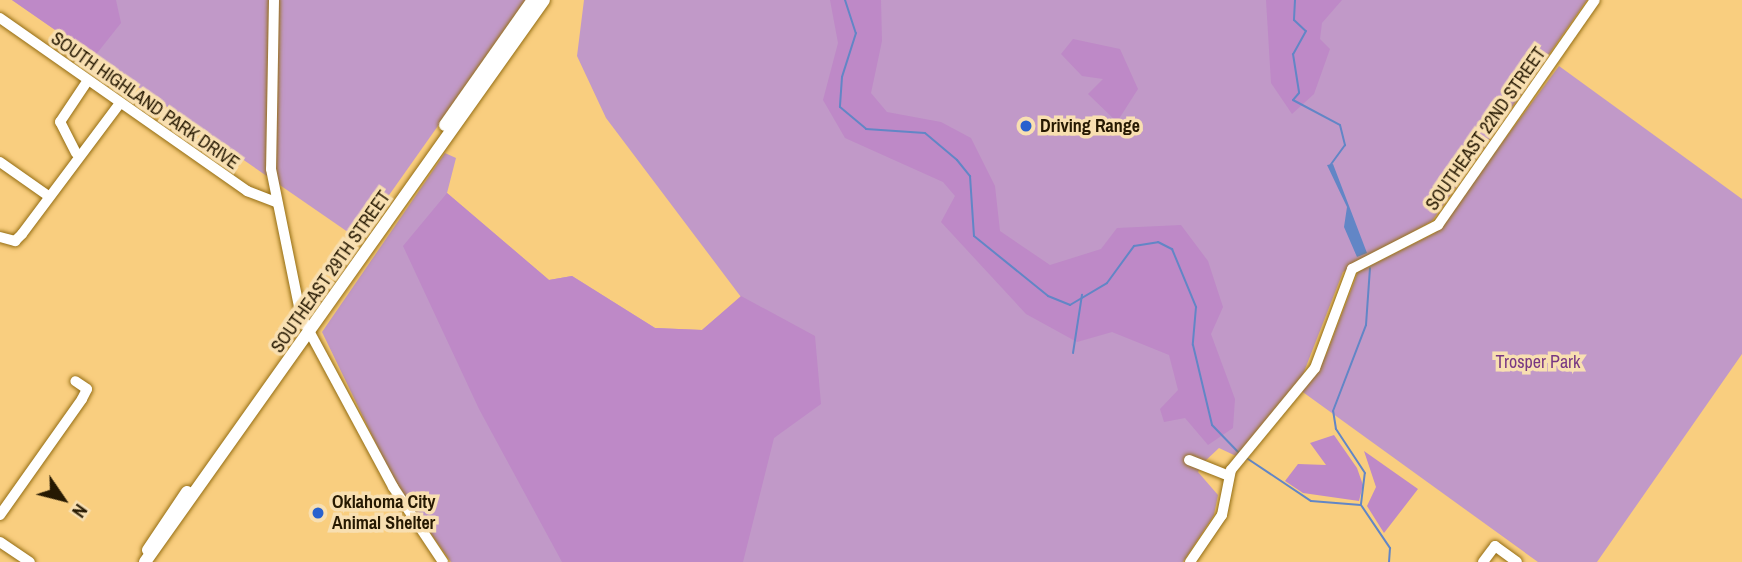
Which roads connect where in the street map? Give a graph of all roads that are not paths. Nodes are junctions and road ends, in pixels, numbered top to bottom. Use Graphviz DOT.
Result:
graph roads {
  1 [pos="274,0"];
  2 [pos="533,0"];
  3 [pos="544,0"];
  4 [pos="1595,0"];
  5 [pos="0,18"];
  6 [pos="514,35"];
  7 [pos="88,80"];
  8 [pos="120,103"];
  9 [pos="76,153"];
  10 [pos="0,162"];
  11 [pos="47,195"];
  12 [pos="276,202"];
  13 [pos="0,237"];
  14 [pos="308,326"];
  15 [pos="75,381"];
  16 [pos="1189,460"];
  17 [pos="1229,475"];
  18 [pos="0,515"];
  19 [pos="0,542"];
  20 [pos="30,562"];
  21 [pos="143,562"];
  22 [pos="443,562"];
  23 [pos="1190,562"];
  24 [pos="1483,562"];
  25 [pos="1517,562"];
  1 -- 12 [label="street"];
  2 -- 6 [label="main road, SOUTHEAST 29TH STREET"];
  3 -- 6 [label="main road, SOUTHEAST 29TH STREET"];
  4 -- 17 [label="street, SOUTHEAST 22ND STREET"];
  5 -- 7 [label="street, SOUTH HIGHLAND PARK DRIVE"];
  6 -- 14 [label="main road, SOUTHEAST 29TH STREET"];
  7 -- 8 [label="street, SOUTH HIGHLAND PARK DRIVE"];
  7 -- 9 [label="street"];
  8 -- 9 [label="street"];
  8 -- 12 [label="street, SOUTH HIGHLAND PARK DRIVE"];
  9 -- 11 [label="street"];
  10 -- 11 [label="street"];
  11 -- 13 [label="street"];
  12 -- 14 [label="street"];
  14 -- 21 [label="main road, SOUTHEAST 29TH STREET"];
  14 -- 22 [label="street"];
  15 -- 18 [label="street"];
  16 -- 17 [label="street"];
  17 -- 23 [label="street, SOUTHEAST 22ND STREET"];
  19 -- 20 [label="street"];
  24 -- 25 [label="street"];
}
